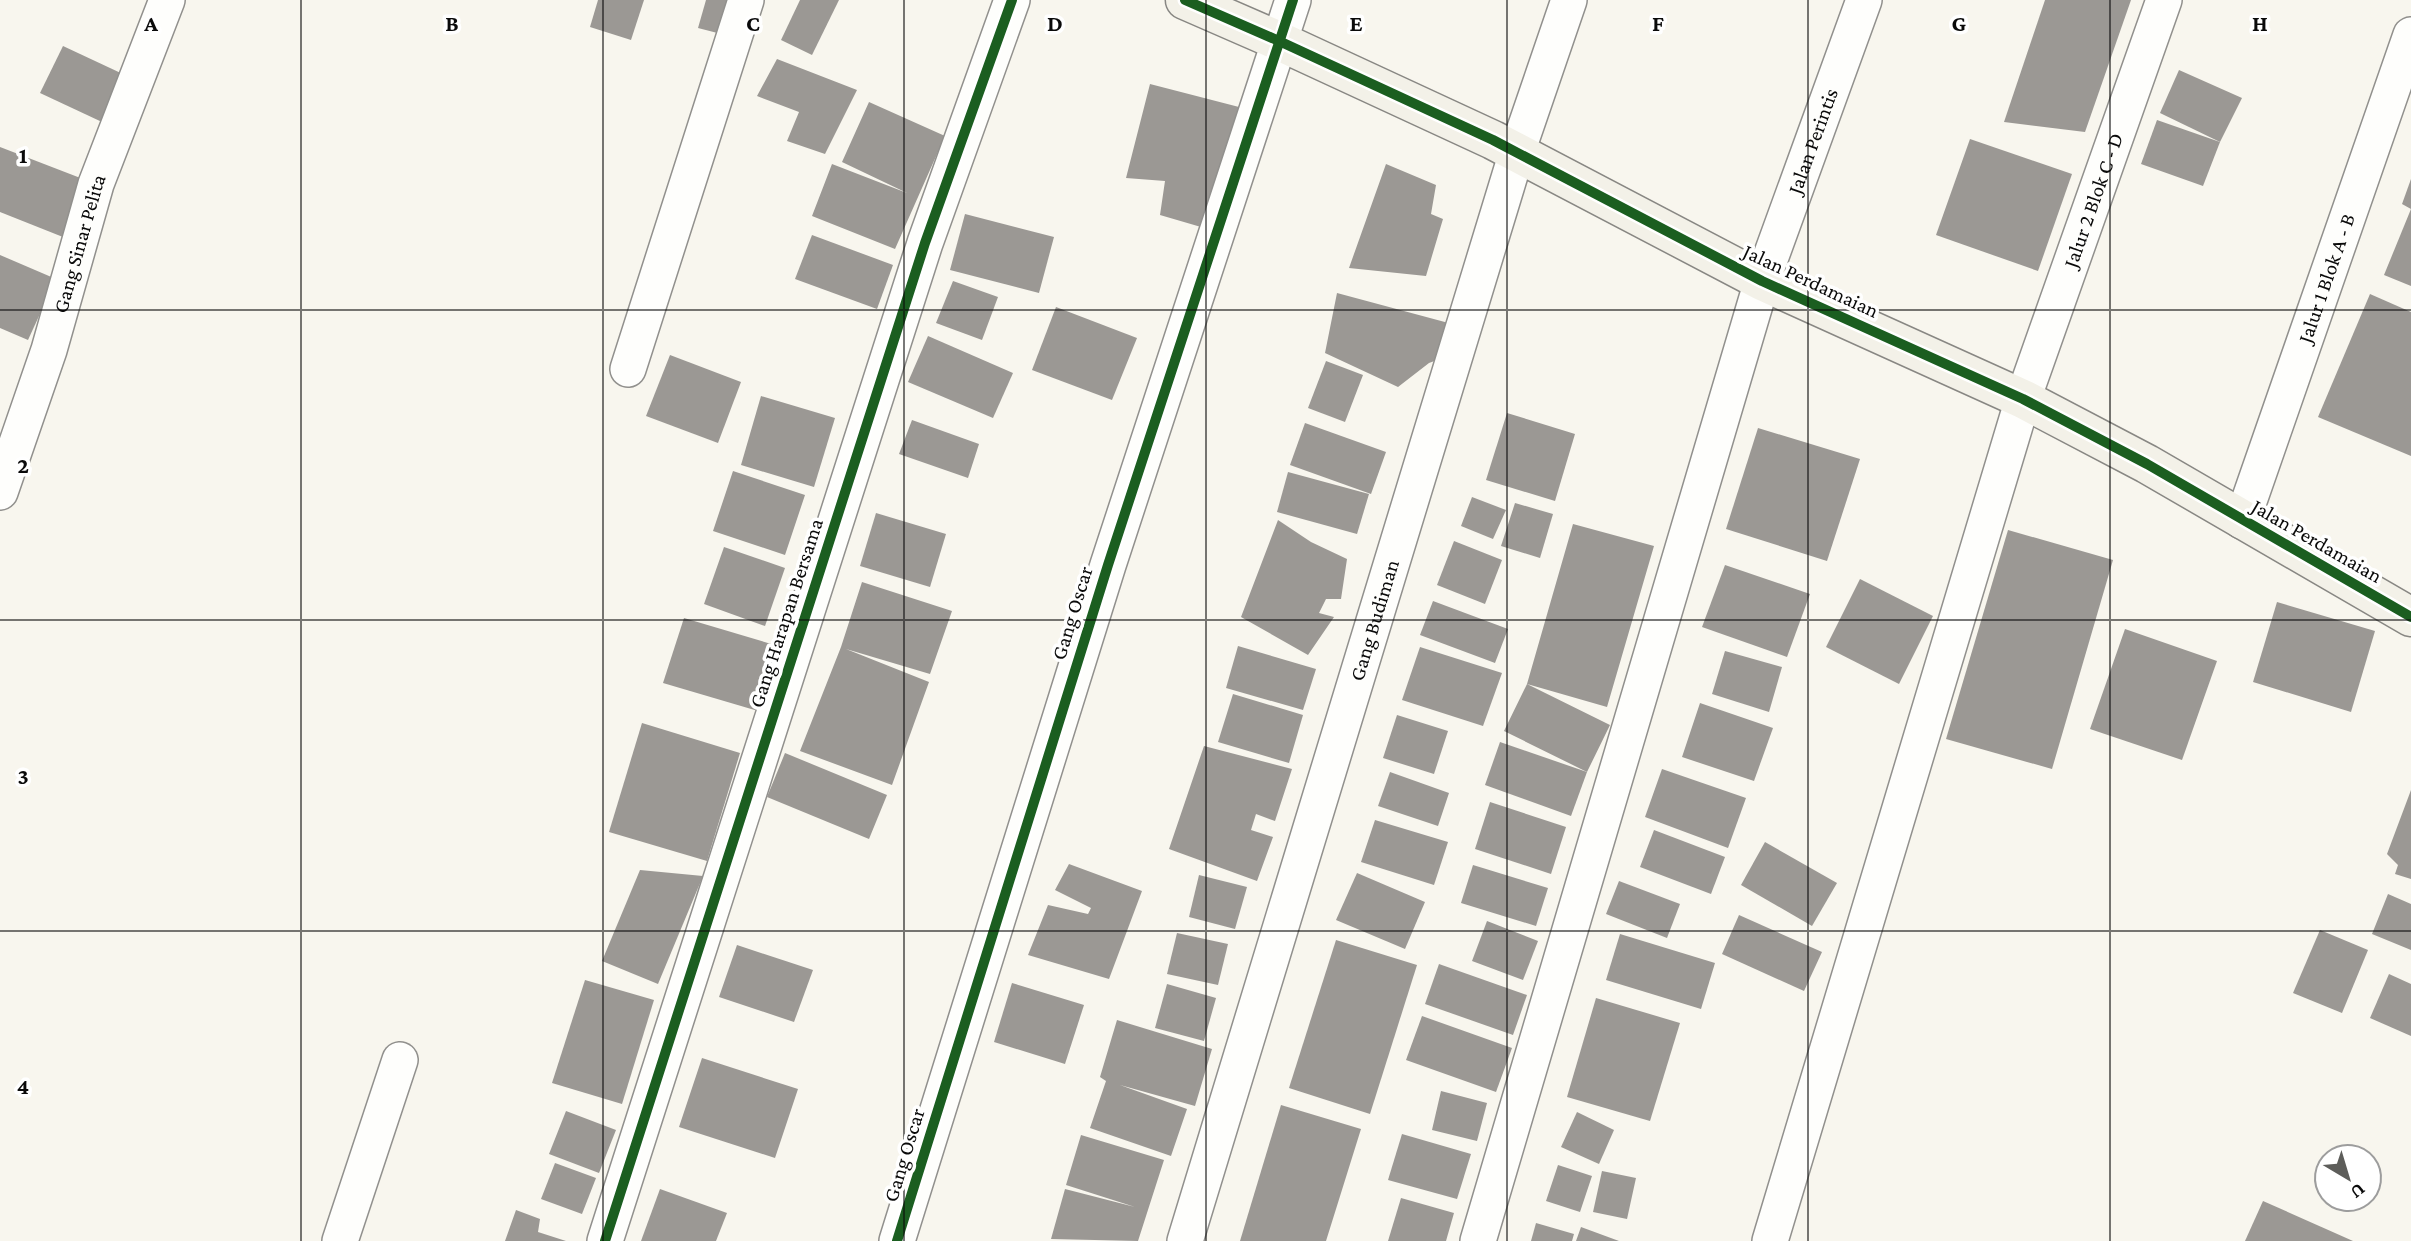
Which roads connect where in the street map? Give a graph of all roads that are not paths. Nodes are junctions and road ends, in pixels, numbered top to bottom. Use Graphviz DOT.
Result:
graph roads {
  1 [pos="167,0"];
  2 [pos="746,0"];
  3 [pos="1012,0"];
  4 [pos="1185,0"];
  5 [pos="1293,0"];
  6 [pos="1569,0"];
  7 [pos="1864,0"];
  8 [pos="2164,0"];
  9 [pos="2411,35"];
  10 [pos="1279,41"];
  11 [pos="1517,152"];
  12 [pos="1762,281"];
  13 [pos="628,369"];
  14 [pos="2023,399"];
  15 [pos="0,492"];
  16 [pos="2242,521"];
  17 [pos="2411,617"];
  18 [pos="400,1060"];
  19 [pos="340,1241"];
  20 [pos="605,1241"];
  21 [pos="897,1241"];
  22 [pos="1185,1241"];
  23 [pos="1478,1241"];
  24 [pos="1770,1241"];
  1 -- 15 [label="street, Gang Sinar Pelita"];
  2 -- 13 [label="street"];
  3 -- 20 [label="street, Gang Harapan Bersama"];
  4 -- 10 [label="street, Jalan Perdamaian"];
  5 -- 10 [label="street, Gang Oscar"];
  6 -- 11 [label="street, Gang Budiman"];
  7 -- 12 [label="street, Jalan Perintis"];
  8 -- 14 [label="street, Jalur 2 Blok C - D"];
  9 -- 16 [label="street, Jalur 1 Blok A - B"];
  10 -- 11 [label="street, Jalan Perdamaian"];
  10 -- 21 [label="street, Gang Oscar"];
  11 -- 12 [label="street, Jalan Perdamaian"];
  11 -- 22 [label="street, Gang Budiman"];
  12 -- 14 [label="street, Jalan Perdamaian"];
  12 -- 23 [label="street, Jalan Perintis"];
  14 -- 16 [label="street, Jalan Perdamaian"];
  14 -- 24 [label="street, Jalur 2 Blok C - D"];
  16 -- 17 [label="street, Jalan Perdamaian"];
  18 -- 19 [label="street"];
}
